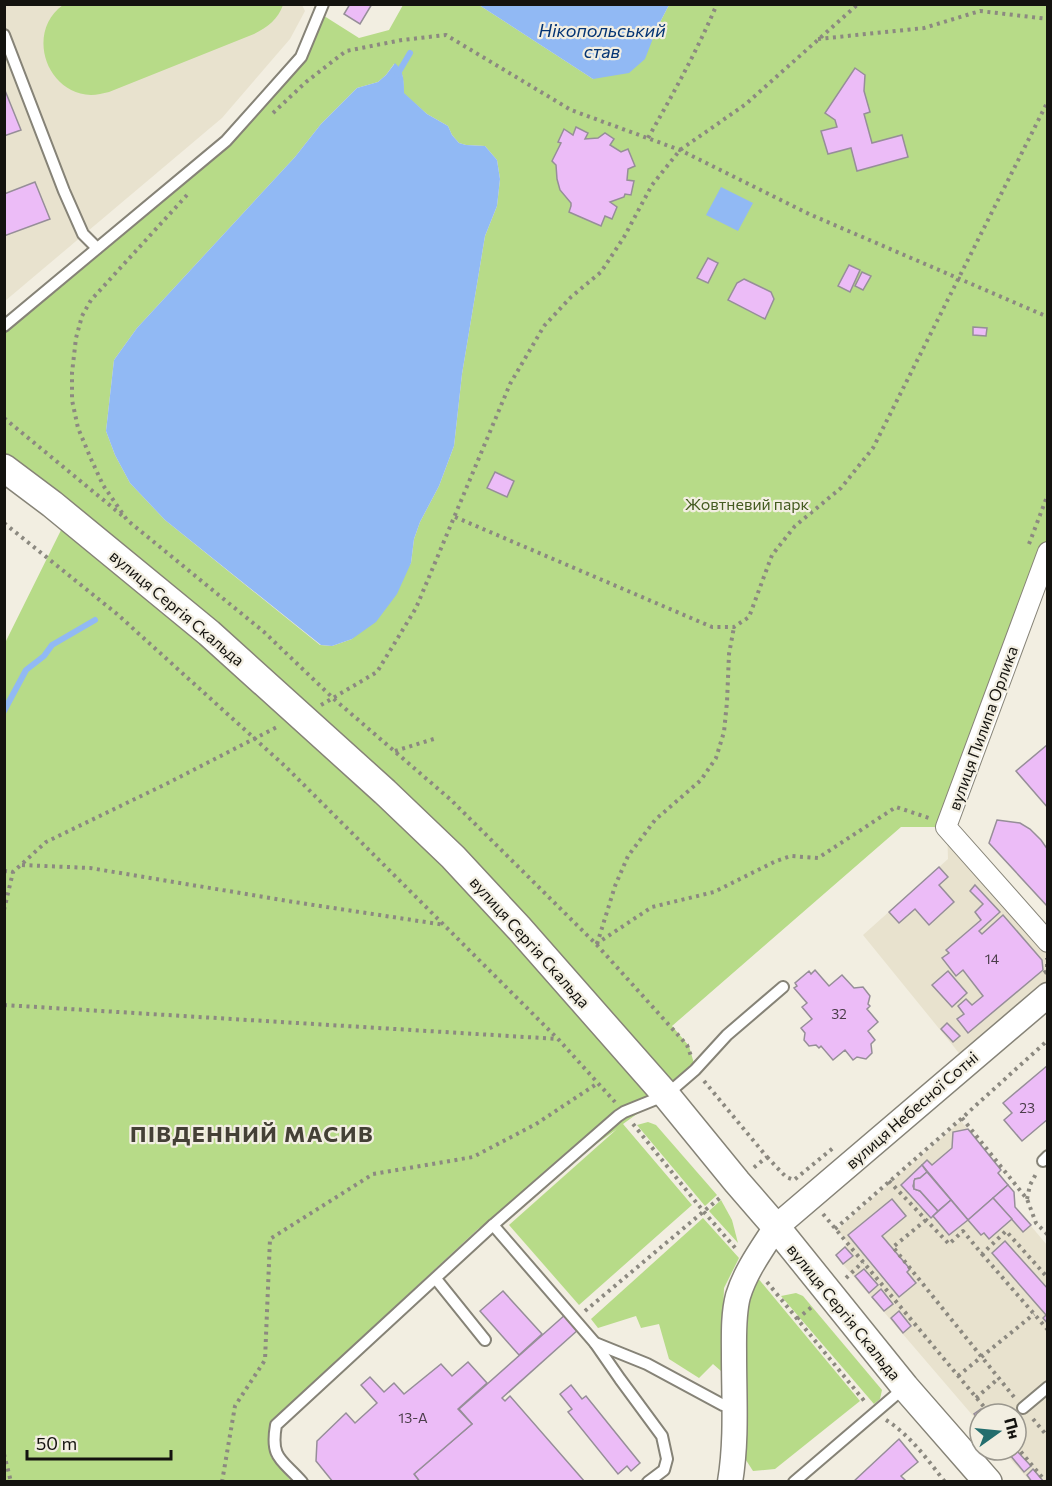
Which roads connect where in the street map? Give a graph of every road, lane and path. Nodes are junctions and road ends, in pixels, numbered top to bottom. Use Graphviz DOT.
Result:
graph roads {
  1 [pos="323,4"];
  2 [pos="717,4"];
  3 [pos="858,4"];
  4 [pos="1047,19"];
  5 [pos="4,35"];
  6 [pos="818,39"];
  7 [pos="1047,101"];
  8 [pos="271,115"];
  9 [pos="648,138"];
  10 [pos="680,150"];
  11 [pos="193,188"];
  12 [pos="97,248"];
  13 [pos="958,278"];
  14 [pos="1047,317"];
  15 [pos="4,326"];
  16 [pos="4,417"];
  17 [pos="4,468"];
  18 [pos="455,517"];
  19 [pos="127,520"];
  20 [pos="4,523"];
  21 [pos="1047,552"];
  22 [pos="734,627"];
  23 [pos="334,699"];
  24 [pos="255,738"];
  25 [pos="437,738"];
  26 [pos="394,751"];
  27 [pos="929,818"];
  28 [pos="22,865"];
  29 [pos="4,871"];
  30 [pos="13,872"];
  31 [pos="4,910"];
  32 [pos="446,926"];
  33 [pos="1047,942"];
  34 [pos="596,944"];
  35 [pos="1047,954"];
  36 [pos="1043,986"];
  37 [pos="783,987"];
  38 [pos="4,1005"];
  39 [pos="559,1040"];
  40 [pos="1047,1040"];
  41 [pos="695,1070"];
  42 [pos="598,1083"];
  43 [pos="666,1095"];
  44 [pos="624,1112"];
  45 [pos="962,1118"];
  46 [pos="838,1143"];
  47 [pos="767,1156"];
  48 [pos="1045,1159"];
  49 [pos="794,1180"];
  50 [pos="889,1181"];
  51 [pos="737,1182"];
  52 [pos="810,1198"];
  53 [pos="1027,1199"];
  54 [pos="704,1212"];
  55 [pos="926,1220"];
  56 [pos="493,1225"];
  57 [pos="776,1227"];
  58 [pos="836,1229"];
  59 [pos="1047,1235"];
  60 [pos="982,1254"];
  61 [pos="752,1264"];
  62 [pos="1047,1278"];
  63 [pos="436,1279"];
  64 [pos="1034,1314"];
  65 [pos="575,1319"];
  66 [pos="1047,1330"];
  67 [pos="485,1340"];
  68 [pos="595,1342"];
  69 [pos="981,1357"];
  70 [pos="958,1376"];
  71 [pos="998,1379"];
  72 [pos="905,1387"];
  73 [pos="1047,1387"];
  74 [pos="976,1398"];
  75 [pos="980,1402"];
  76 [pos="1018,1402"];
  77 [pos="1028,1404"];
  78 [pos="735,1409"];
  79 [pos="874,1413"];
  80 [pos="1028,1414"];
  81 [pos="1047,1437"];
  82 [pos="4,1454"];
  83 [pos="1028,1460"];
  84 [pos="11,1482"];
  85 [pos="222,1482"];
  86 [pos="302,1482"];
  87 [pos="648,1482"];
  88 [pos="730,1482"];
  89 [pos="794,1482"];
  90 [pos="945,1482"];
  91 [pos="988,1482"];
  92 [pos="1046,1482"];
  1 -- 12 [label="lane"];
  2 -- 9 [label="path"];
  3 -- 6 [label="path"];
  4 -- 6 [label="path"];
  5 -- 12 [label="lane"];
  6 -- 10 [label="path"];
  7 -- 13 [label="path"];
  8 -- 9 [label="path"];
  9 -- 10 [label="path"];
  10 -- 13 [label="path"];
  10 -- 18 [label="path"];
  11 -- 19 [label="path"];
  12 -- 15 [label="lane"];
  13 -- 14 [label="path"];
  13 -- 22 [label="path"];
  16 -- 19 [label="path"];
  17 -- 43 [label="main road, вулиця Сергія Скальда"];
  18 -- 22 [label="path"];
  18 -- 23 [label="path"];
  19 -- 23 [label="path"];
  20 -- 24 [label="path"];
  21 -- 33 [label="street, вулиця Пилипа Орлика"];
  22 -- 34 [label="path"];
  23 -- 26 [label="path"];
  24 -- 28 [label="path"];
  24 -- 32 [label="path"];
  25 -- 26 [label="path"];
  26 -- 34 [label="path"];
  27 -- 34 [label="path"];
  28 -- 30 [label="path"];
  28 -- 32 [label="path"];
  29 -- 30 [label="path"];
  30 -- 31 [label="path"];
  32 -- 39 [label="path"];
  34 -- 41 [label="path"];
  35 -- 36 [label="path"];
  36 -- 52 [label="street, вулиця Небесної Сотні"];
  37 -- 41 [label="lane"];
  38 -- 39 [label="path"];
  39 -- 42 [label="path"];
  40 -- 45 [label="path"];
  41 -- 43 [label="lane"];
  41 -- 47 [label="path"];
  42 -- 44 [label="path"];
  42 -- 85 [label="path"];
  43 -- 44 [label="lane"];
  43 -- 51 [label="main road, вулиця Сергія Скальда"];
  44 -- 54 [label="path"];
  44 -- 56 [label="lane"];
  45 -- 50 [label="path"];
  45 -- 53 [label="path"];
  46 -- 49 [label="path"];
  47 -- 49 [label="path"];
  47 -- 51 [label="path"];
  48 -- 53 [label="path"];
  49 -- 52 [label="path"];
  50 -- 55 [label="path"];
  50 -- 58 [label="path"];
  51 -- 54 [label="path"];
  51 -- 57 [label="main road, вулиця Сергія Скальда"];
  52 -- 57 [label="street, вулиця Небесної Сотні"];
  52 -- 58 [label="path"];
  53 -- 59 [label="path"];
  54 -- 61 [label="path"];
  54 -- 65 [label="path"];
  55 -- 60 [label="path"];
  55 -- 69 [label="path"];
  56 -- 63 [label="lane"];
  56 -- 65 [label="lane"];
  57 -- 61 [label="street, вулиця Небесної Сотні"];
  57 -- 72 [label="main road, вулиця Сергія Скальда"];
  58 -- 70 [label="path"];
  60 -- 62 [label="path"];
  60 -- 64 [label="path"];
  61 -- 78 [label="street, вулиця Небесної Сотні"];
  61 -- 79 [label="path"];
  63 -- 67 [label="lane"];
  63 -- 86 [label="lane"];
  64 -- 66 [label="path"];
  64 -- 69 [label="path"];
  65 -- 68 [label="lane"];
  68 -- 78 [label="lane"];
  68 -- 87 [label="lane"];
  69 -- 70 [label="path"];
  69 -- 71 [label="path"];
  70 -- 74 [label="path"];
  71 -- 74 [label="path"];
  71 -- 76 [label="path"];
  72 -- 79 [label="lane"];
  72 -- 91 [label="main road, вулиця Сергія Скальда"];
  73 -- 77 [label="lane"];
  74 -- 75 [label="path"];
  78 -- 88 [label="street, вулиця Небесної Сотні"];
  79 -- 89 [label="lane"];
  79 -- 90 [label="path"];
  80 -- 81 [label="path"];
  82 -- 84 [label="path"];
  83 -- 92 [label="path"];
}
